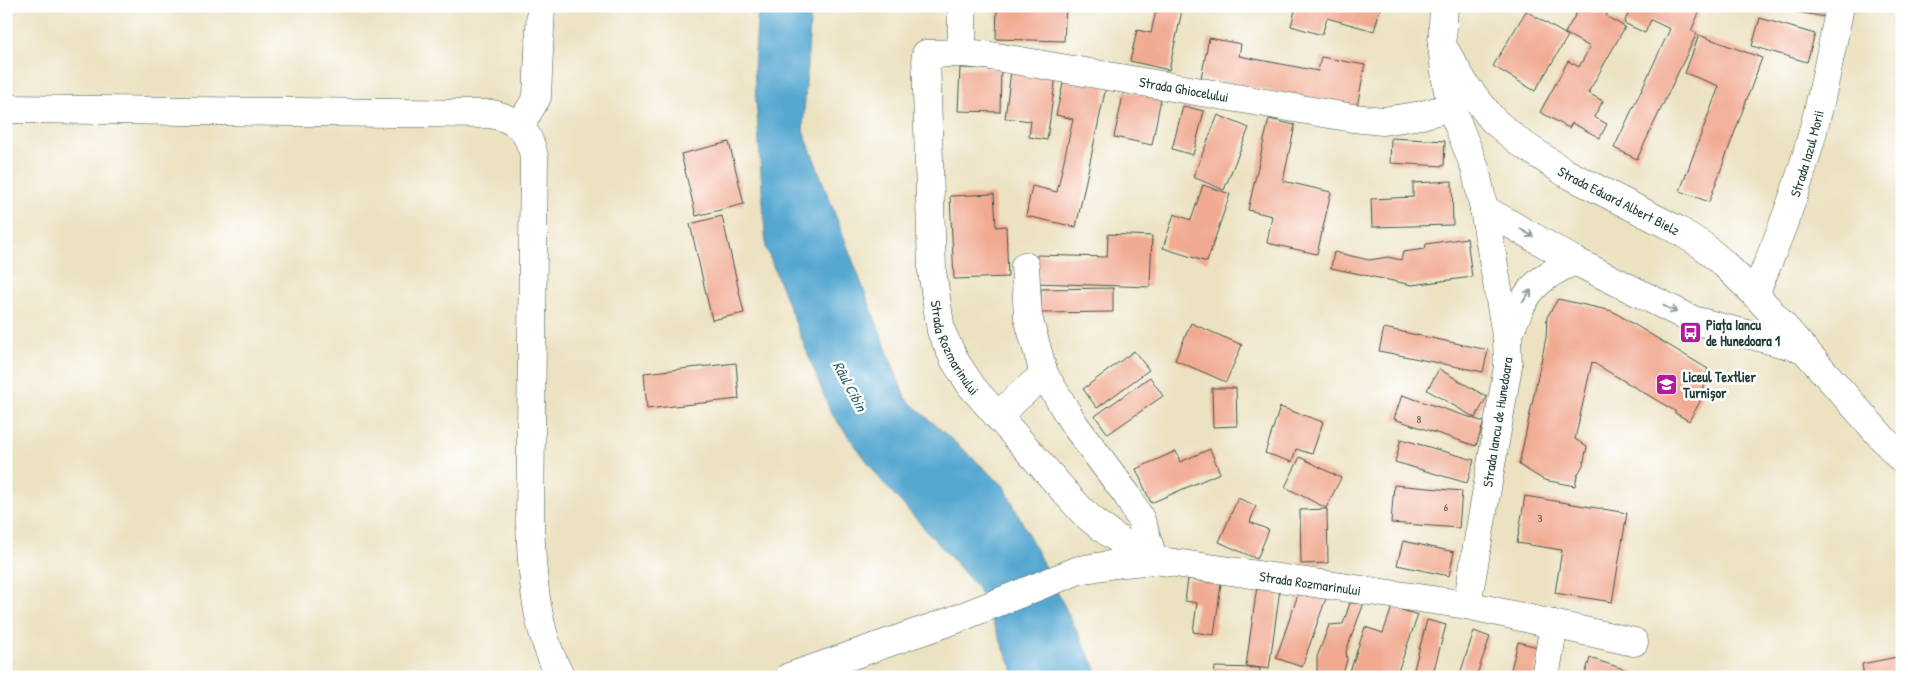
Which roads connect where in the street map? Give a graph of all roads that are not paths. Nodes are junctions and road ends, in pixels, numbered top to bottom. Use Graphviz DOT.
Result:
graph roads {
  1 [pos="541,6"];
  2 [pos="962,6"];
  3 [pos="1444,6"];
  4 [pos="1840,6"];
  5 [pos="1442,46"];
  6 [pos="962,53"];
  7 [pos="926,54"];
  8 [pos="1451,108"];
  9 [pos="6,109"];
  10 [pos="520,126"];
  11 [pos="1484,209"];
  12 [pos="1575,261"];
  13 [pos="1024,266"];
  14 [pos="1755,294"];
  15 [pos="1507,340"];
  16 [pos="1804,349"];
  17 [pos="1044,374"];
  18 [pos="997,416"];
  19 [pos="1902,460"];
  20 [pos="1154,560"];
  21 [pos="1467,605"];
  22 [pos="1554,624"];
  23 [pos="1634,642"];
  24 [pos="561,677"];
  25 [pos="789,677"];
  26 [pos="1545,677"];
  1 -- 10 [label="street"];
  2 -- 6 [label="street"];
  3 -- 5 [label="street, Strada Iancu de Hunedoara"];
  4 -- 14 [label="street, Strada Iazul Morii"];
  5 -- 8 [label="street, Strada Iancu de Hunedoara"];
  5 -- 14 [label="street, Strada Eduard Albert Bielz"];
  6 -- 7 [label="street, Strada Ghiocelului"];
  6 -- 8 [label="street, Strada Ghiocelului"];
  7 -- 18 [label="street, Strada Rozmarinului"];
  8 -- 11 [label="street, Strada Iancu de Hunedoara"];
  9 -- 10 [label="street"];
  10 -- 24 [label="street"];
  11 -- 12 [label="street, one-way"];
  11 -- 15 [label="street, Strada Iancu de Hunedoara"];
  15 -- 12 [label="street, one-way"];
  12 -- 16 [label="street, one-way"];
  13 -- 17 [label="street"];
  14 -- 16 [label="street, Strada Eduard Albert Bielz"];
  15 -- 21 [label="street, Strada Iancu de Hunedoara"];
  16 -- 19 [label="street, Strada Eduard Albert Bielz"];
  17 -- 18 [label="street"];
  17 -- 20 [label="street"];
  18 -- 20 [label="street, Strada Rozmarinului"];
  20 -- 21 [label="street, Strada Rozmarinului"];
  20 -- 25 [label="street"];
  21 -- 22 [label="street, Strada Rozmarinului"];
  22 -- 23 [label="street, Strada Rozmarinului"];
  22 -- 26 [label="street"];
}
